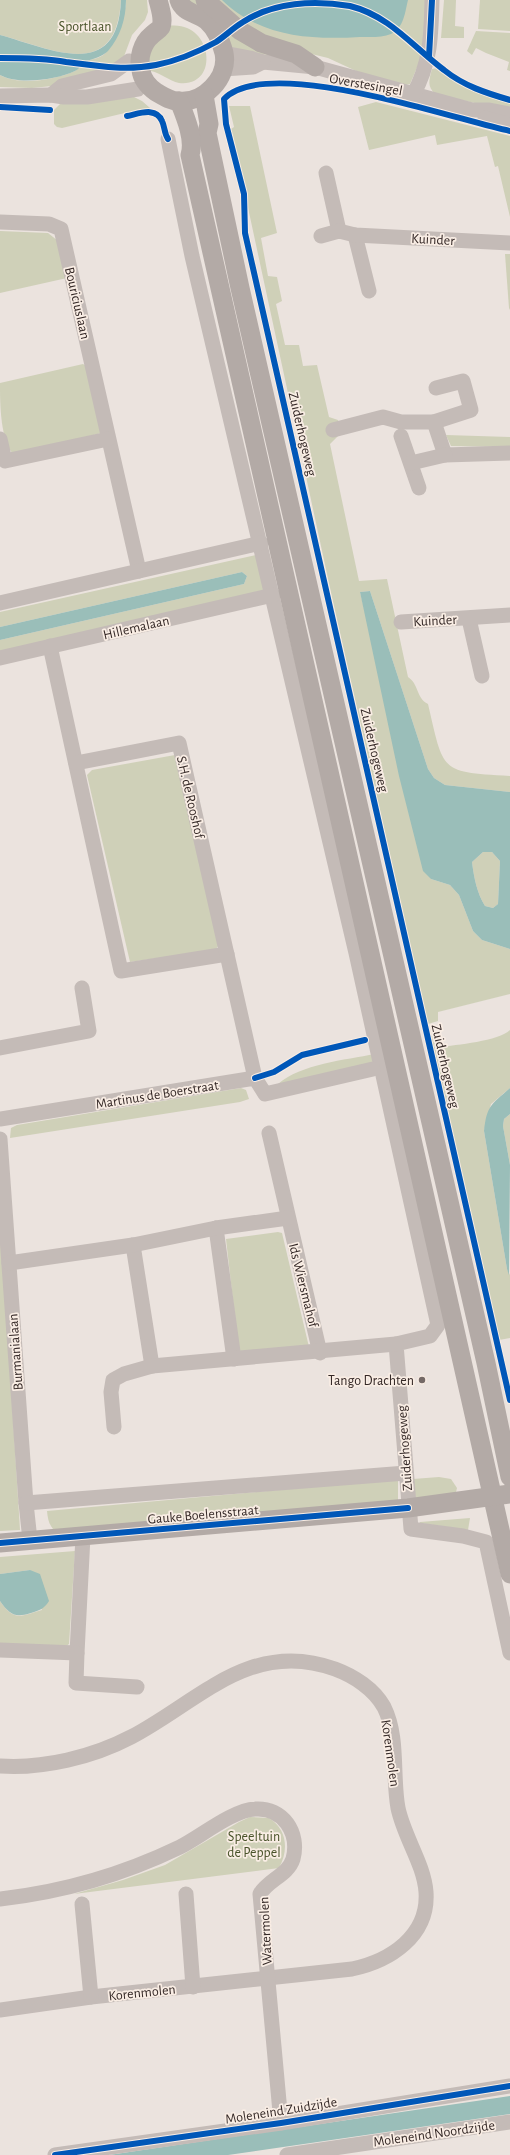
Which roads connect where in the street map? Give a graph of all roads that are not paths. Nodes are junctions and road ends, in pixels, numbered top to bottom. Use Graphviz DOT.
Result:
graph roads {
  1 [pos="150,0"];
  2 [pos="158,0"];
  3 [pos="432,0"];
  4 [pos="177,10"];
  5 [pos="220,58"];
  6 [pos="129,61"];
  7 [pos="315,67"];
  8 [pos="142,84"];
  9 [pos="50,95"];
  10 [pos="413,95"];
  11 [pos="0,96"];
  12 [pos="188,99"];
  13 [pos="472,110"];
  14 [pos="510,114"];
  15 [pos="510,125"];
  16 [pos="168,139"];
  17 [pos="326,173"];
  18 [pos="0,222"];
  19 [pos="339,231"];
  20 [pos="355,235"];
  21 [pos="320,236"];
  22 [pos="510,243"];
  23 [pos="369,291"];
  24 [pos="436,388"];
  25 [pos="434,422"];
  26 [pos="333,430"];
  27 [pos="401,436"];
  28 [pos="0,439"];
  29 [pos="108,439"];
  30 [pos="510,453"];
  31 [pos="445,454"];
  32 [pos="411,463"];
  33 [pos="419,488"];
  34 [pos="261,543"];
  35 [pos="139,571"];
  36 [pos="273,595"];
  37 [pos="0,603"];
  38 [pos="510,615"];
  39 [pos="468,619"];
  40 [pos="401,622"];
  41 [pos="50,646"];
  42 [pos="0,658"];
  43 [pos="482,676"];
  44 [pos="76,763"];
  45 [pos="227,954"];
  46 [pos="82,988"];
  47 [pos="0,1048"];
  48 [pos="373,1069"];
  49 [pos="255,1078"];
  50 [pos="0,1119"];
  51 [pos="269,1133"];
  52 [pos="0,1139"];
  53 [pos="1,1195"];
  54 [pos="288,1218"];
  55 [pos="216,1228"];
  56 [pos="133,1245"];
  57 [pos="9,1262"];
  58 [pos="396,1344"];
  59 [pos="320,1353"];
  60 [pos="234,1359"];
  61 [pos="152,1366"];
  62 [pos="114,1427"];
  63 [pos="406,1472"];
  64 [pos="510,1477"];
  65 [pos="502,1495"];
  66 [pos="26,1503"];
  67 [pos="408,1508"];
  68 [pos="84,1536"];
  69 [pos="30,1540"];
  70 [pos="0,1543"];
  71 [pos="510,1574"];
  72 [pos="0,1650"];
  73 [pos="77,1653"];
  74 [pos="510,1653"];
  75 [pos="137,1687"];
  76 [pos="0,1766"];
  77 [pos="186,1894"];
  78 [pos="0,1899"];
  79 [pos="82,1904"];
  80 [pos="268,1978"];
  81 [pos="193,1987"];
  82 [pos="91,1997"];
  83 [pos="0,2010"];
  84 [pos="510,2086"];
  85 [pos="510,2122"];
  86 [pos="281,2123"];
  87 [pos="55,2155"];
  88 [pos="287,2155"];
  1 -- 4 [label="main road"];
  2 -- 4 [label="main road"];
  3 -- 10 [label="street"];
  4 -- 5 [label="main road"];
  4 -- 6 [label="main road"];
  4 -- 7 [label="main road"];
  4 -- 8 [label="main road"];
  5 -- 7 [label="street, Overstesingel"];
  5 -- 12 [label="main road"];
  6 -- 8 [label="main road"];
  6 -- 9 [label="street"];
  7 -- 10 [label="street, Overstesingel"];
  8 -- 9 [label="street"];
  8 -- 12 [label="main road"];
  9 -- 11 [label="street"];
  10 -- 13 [label="street, Overstesingel"];
  12 -- 64 [label="main road, Zuiderhogeweg"];
  12 -- 65 [label="main road"];
  13 -- 14 [label="street, Overstesingel"];
  13 -- 15 [label="street, Overstesingel"];
  16 -- 34 [label="street"];
  17 -- 19 [label="street"];
  18 -- 29 [label="street, Bouriciuslaan"];
  19 -- 20 [label="street, Kuinder"];
  19 -- 21 [label="street, Kuinder"];
  20 -- 22 [label="street, Kuinder"];
  20 -- 23 [label="street"];
  24 -- 25 [label="street"];
  25 -- 26 [label="street"];
  25 -- 31 [label="street"];
  27 -- 32 [label="street"];
  28 -- 29 [label="street"];
  29 -- 35 [label="street, Bouriciuslaan"];
  30 -- 31 [label="street"];
  31 -- 32 [label="street"];
  32 -- 33 [label="street"];
  34 -- 35 [label="street"];
  34 -- 36 [label="street"];
  35 -- 37 [label="street"];
  36 -- 41 [label="street, Hillemalaan"];
  36 -- 58 [label="street"];
  38 -- 39 [label="street, Kuinder"];
  39 -- 40 [label="street, Kuinder"];
  39 -- 43 [label="street, Kuinder"];
  41 -- 42 [label="street, Hillemalaan"];
  41 -- 44 [label="street"];
  44 -- 45 [label="street"];
  44 -- 45 [label="street, S.H. de Rooshof"];
  45 -- 49 [label="street, S.H. de Rooshof"];
  46 -- 47 [label="street"];
  48 -- 49 [label="street"];
  49 -- 50 [label="street, Martinus de Boerstraat"];
  51 -- 54 [label="street, Ids Wiersmahof"];
  52 -- 53 [label="street, Burmanialaan"];
  53 -- 57 [label="street, Burmanialaan"];
  54 -- 55 [label="street"];
  54 -- 59 [label="street, Ids Wiersmahof"];
  55 -- 56 [label="street"];
  55 -- 60 [label="street"];
  56 -- 57 [label="street"];
  56 -- 61 [label="street"];
  57 -- 66 [label="street, Burmanialaan"];
  58 -- 59 [label="street"];
  58 -- 63 [label="street, Zuiderhogeweg"];
  59 -- 60 [label="street"];
  60 -- 61 [label="street"];
  61 -- 62 [label="street"];
  63 -- 66 [label="street, Gauke Boelensstraat"];
  63 -- 67 [label="street, Zuiderhogeweg"];
  65 -- 67 [label="main road, Gauke Boelensstraat"];
  65 -- 71 [label="main road"];
  66 -- 69 [label="street, Burmanialaan"];
  67 -- 68 [label="main road, Gauke Boelensstraat"];
  67 -- 74 [label="street, Zuiderhogeweg"];
  68 -- 69 [label="main road, Gauke Boelensstraat"];
  68 -- 73 [label="street"];
  69 -- 70 [label="main road, Gauke Boelensstraat"];
  72 -- 73 [label="street"];
  73 -- 75 [label="street"];
  76 -- 80 [label="street, Korenmolen"];
  77 -- 81 [label="street, Korenmolen"];
  78 -- 80 [label="street, Watermolen"];
  79 -- 82 [label="street, Korenmolen"];
  80 -- 81 [label="street, Korenmolen"];
  80 -- 86 [label="street, Watermolen"];
  81 -- 82 [label="street, Korenmolen"];
  82 -- 83 [label="street, Korenmolen"];
  84 -- 86 [label="street, Moleneind Zuidzijde"];
  85 -- 88 [label="street, Moleneind Noordzijde"];
  86 -- 87 [label="street, Moleneind Zuidzijde"];
}
